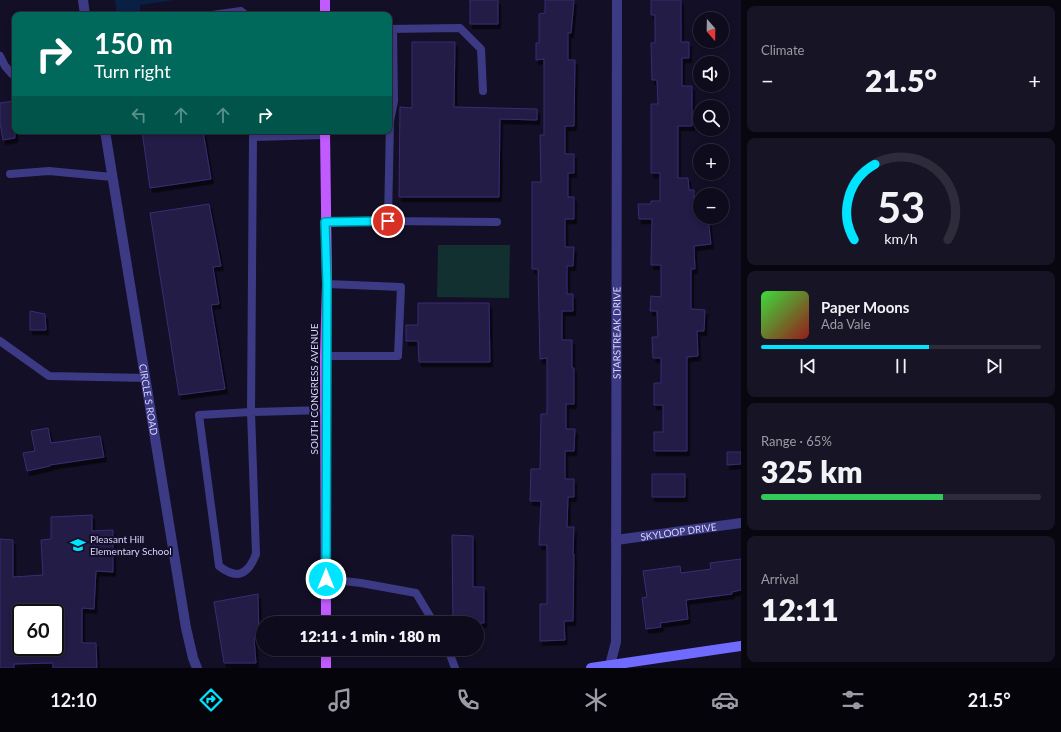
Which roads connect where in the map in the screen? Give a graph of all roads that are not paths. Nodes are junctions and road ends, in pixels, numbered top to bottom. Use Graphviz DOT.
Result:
graph roads {
  1 [pos="83,0"];
  2 [pos="324,0"];
  3 [pos="617,0"];
  4 [pos="85,12"];
  5 [pos="324,12"];
  6 [pos="392,29"];
  7 [pos="392,53"];
  8 [pos="0,56"];
  9 [pos="12,74"];
  10 [pos="483,91"];
  11 [pos="392,111"];
  12 [pos="105,134"];
  13 [pos="253,134"];
  14 [pos="325,134"];
  15 [pos="390,134"];
  16 [pos="10,174"];
  17 [pos="112,177"];
  18 [pos="388,221"];
  19 [pos="325,222"];
  20 [pos="497,222"];
  21 [pos="327,284"];
  22 [pos="0,341"];
  23 [pos="325,356"];
  24 [pos="146,378"];
  25 [pos="325,410"];
  26 [pos="251,412"];
  27 [pos="741,523"];
  28 [pos="616,540"];
  29 [pos="326,579"];
  30 [pos="326,616"];
  31 [pos="430,616"];
  32 [pos="741,646"];
  33 [pos="326,656"];
  34 [pos="451,656"];
  35 [pos="610,665"];
  36 [pos="197,668"];
  37 [pos="326,668"];
  38 [pos="455,668"];
  39 [pos="591,668"];
  1 -- 4 [label="street"];
  2 -- 5 [label="main road"];
  3 -- 28 [label="street, STARSTREAK DRIVE"];
  6 -- 10 [label="lane"];
  7 -- 11 [label="lane"];
  8 -- 9 [label="lane"];
  12 -- 17 [label="street, CIRCLE S ROAD"];
  13 -- 26 [label="lane"];
  14 -- 19 [label="main road, SOUTH CONGRESS AVENUE"];
  15 -- 18 [label="lane"];
  16 -- 17 [label="lane"];
  17 -- 24 [label="street, CIRCLE S ROAD"];
  18 -- 19 [label="lane"];
  18 -- 20 [label="lane"];
  19 -- 21 [label="main road, SOUTH CONGRESS AVENUE"];
  21 -- 23 [label="main road, SOUTH CONGRESS AVENUE"];
  21 -- 23 [label="lane"];
  22 -- 24 [label="lane"];
  23 -- 25 [label="main road, SOUTH CONGRESS AVENUE"];
  24 -- 36 [label="street, CIRCLE S ROAD"];
  25 -- 26 [label="lane"];
  25 -- 29 [label="main road, SOUTH CONGRESS AVENUE"];
  26 -- 26 [label="lane"];
  27 -- 28 [label="street, SKYLOOP DRIVE"];
  28 -- 35 [label="street, STARSTREAK DRIVE"];
  29 -- 30 [label="main road, SOUTH CONGRESS AVENUE"];
  29 -- 31 [label="lane"];
  32 -- 35 [label="street"];
  33 -- 37 [label="main road"];
  34 -- 38 [label="lane"];
  35 -- 39 [label="street"];
}
